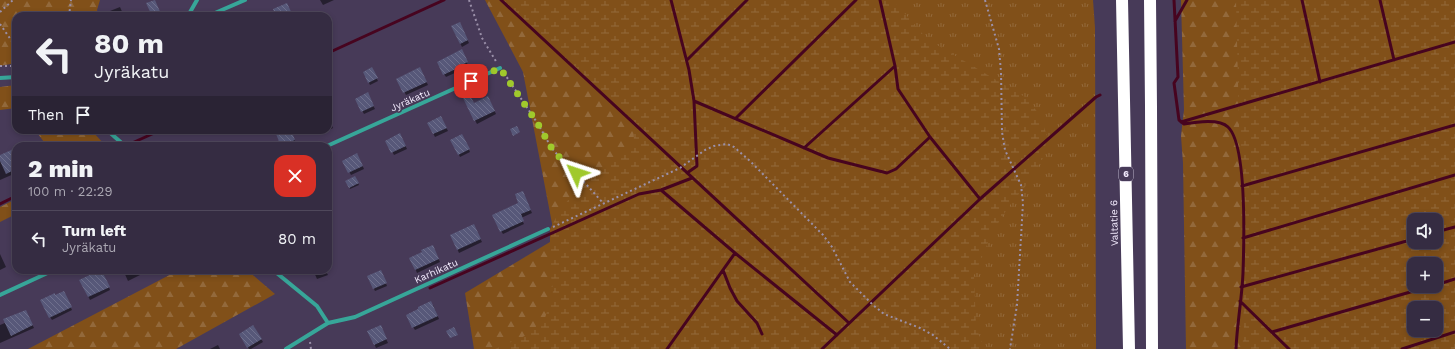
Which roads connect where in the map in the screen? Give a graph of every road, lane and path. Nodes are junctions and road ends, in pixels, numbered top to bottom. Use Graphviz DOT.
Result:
graph roads {
  1 [pos="13,0"];
  2 [pos="71,0"];
  3 [pos="197,0"];
  4 [pos="245,0"];
  5 [pos="469,0"];
  6 [pos="985,0"];
  7 [pos="1122,0"];
  8 [pos="1150,0"];
  9 [pos="0,12"];
  10 [pos="70,12"];
  11 [pos="191,12"];
  12 [pos="217,12"];
  13 [pos="0,24"];
  14 [pos="12,41"];
  15 [pos="0,66"];
  16 [pos="12,66"];
  17 [pos="500,68"];
  18 [pos="12,77"];
  19 [pos="0,78"];
  20 [pos="112,134"];
  21 [pos="120,142"];
  22 [pos="332,144"];
  23 [pos="603,204"];
  24 [pos="548,229"];
  25 [pos="45,274"];
  26 [pos="278,274"];
  27 [pos="0,295"];
  28 [pos="328,323"];
  29 [pos="286,349"];
  30 [pos="950,349"];
  31 [pos="1010,349"];
  32 [pos="1129,349"];
  33 [pos="1152,349"];
  1 -- 9 [label="path"];
  2 -- 10 [label="path"];
  3 -- 11 [label="street"];
  4 -- 12 [label="street"];
  5 -- 17 [label="path"];
  6 -- 31 [label="path"];
  7 -- 32 [label="highway, Valtatie 6 / 6"];
  8 -- 33 [label="highway"];
  13 -- 14 [label="path"];
  15 -- 16 [label="path"];
  17 -- 22 [label="street, Jyräkatu"];
  17 -- 23 [label="path"];
  18 -- 19 [label="street"];
  20 -- 21 [label="street"];
  23 -- 24 [label="path"];
  23 -- 30 [label="path"];
  24 -- 28 [label="street, Karhikatu"];
  25 -- 27 [label="street"];
  26 -- 28 [label="street"];
  28 -- 29 [label="street, Karhikatu"];
}
